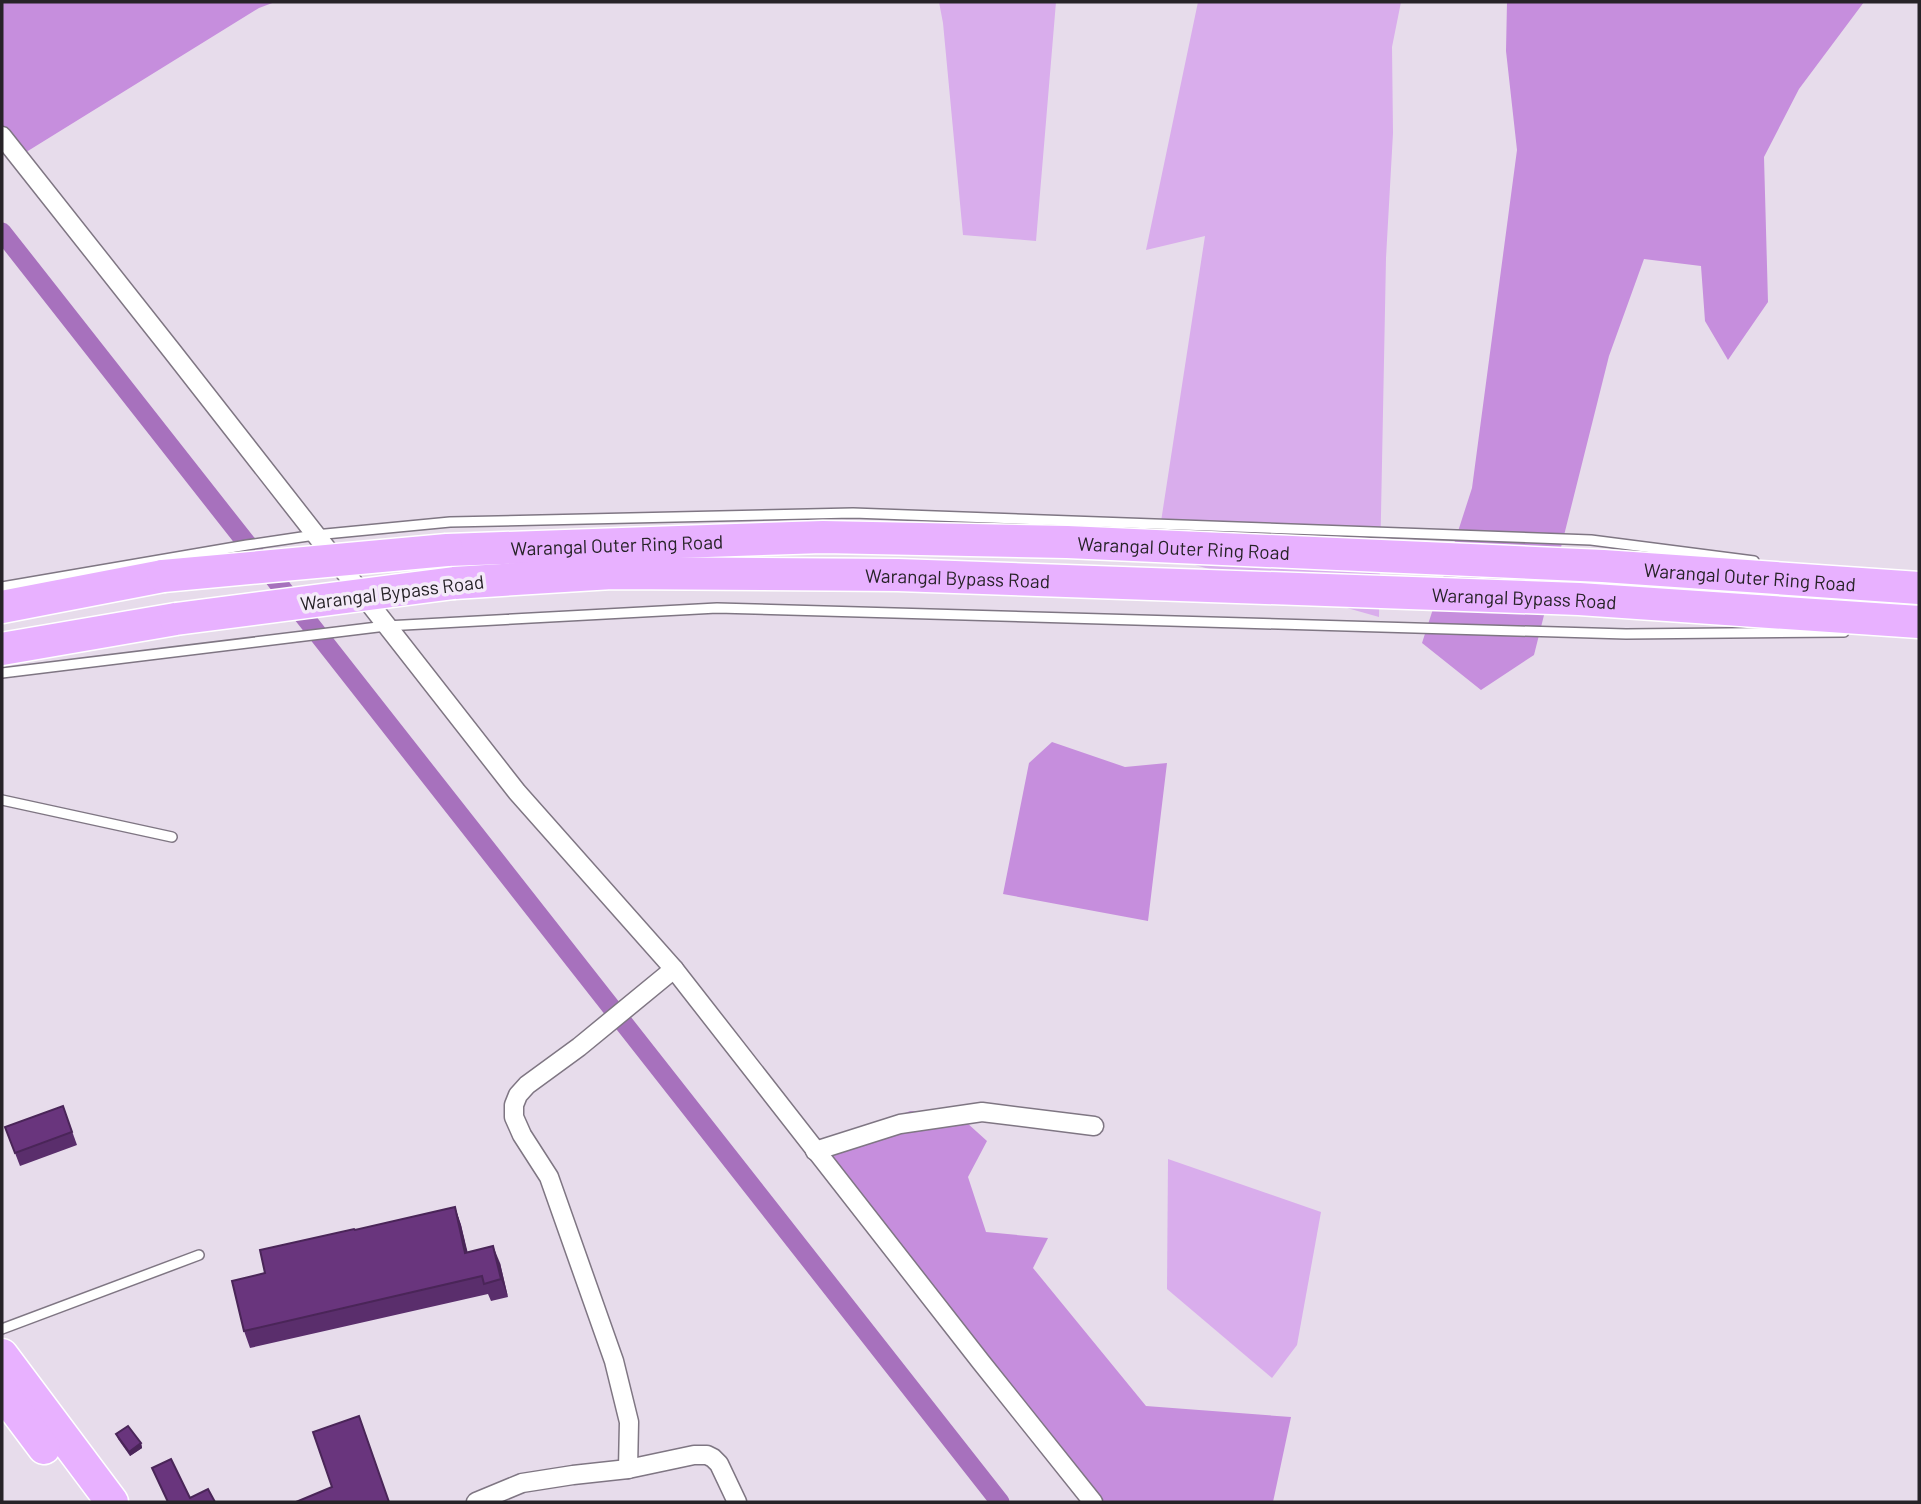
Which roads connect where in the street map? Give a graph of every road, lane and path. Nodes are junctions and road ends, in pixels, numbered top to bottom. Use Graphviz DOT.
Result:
graph roads {
  1 [pos="2,136"];
  2 [pos="315,535"];
  3 [pos="447,550"];
  4 [pos="1769,563"];
  5 [pos="1837,572"];
  6 [pos="1919,583"];
  7 [pos="2,587"];
  8 [pos="1919,588"];
  9 [pos="2,607"];
  10 [pos="386,626"];
  11 [pos="1912,627"];
  12 [pos="1919,631"];
  13 [pos="1849,632"];
  14 [pos="2,649"];
  15 [pos="2,673"];
  16 [pos="2,800"];
  17 [pos="172,837"];
  18 [pos="674,968"];
  19 [pos="1094,1126"];
  20 [pos="815,1152"];
  21 [pos="199,1255"];
  22 [pos="2,1329"];
  23 [pos="2,1355"];
  24 [pos="2,1392"];
  25 [pos="628,1469"];
  26 [pos="85,1502"];
  27 [pos="112,1502"];
  28 [pos="476,1502"];
  29 [pos="737,1502"];
  30 [pos="1093,1502"];
  1 -- 2 [label="street"];
  2 -- 4 [label="lane"];
  2 -- 7 [label="lane"];
  2 -- 10 [label="street"];
  3 -- 8 [label="highway, Warangal Outer Ring Road"];
  3 -- 9 [label="highway, Warangal Bypass Road, bridge"];
  5 -- 6 [label="lane"];
  10 -- 13 [label="lane"];
  10 -- 15 [label="lane"];
  10 -- 18 [label="street"];
  11 -- 12 [label="lane"];
  11 -- 14 [label="highway, Warangal Bypass Road, bridge"];
  16 -- 17 [label="lane"];
  18 -- 20 [label="street"];
  18 -- 25 [label="street"];
  19 -- 20 [label="street"];
  20 -- 30 [label="street"];
  21 -- 22 [label="lane"];
  23 -- 27 [label="highway"];
  24 -- 26 [label="highway"];
  25 -- 28 [label="street"];
  25 -- 29 [label="street"];
}
